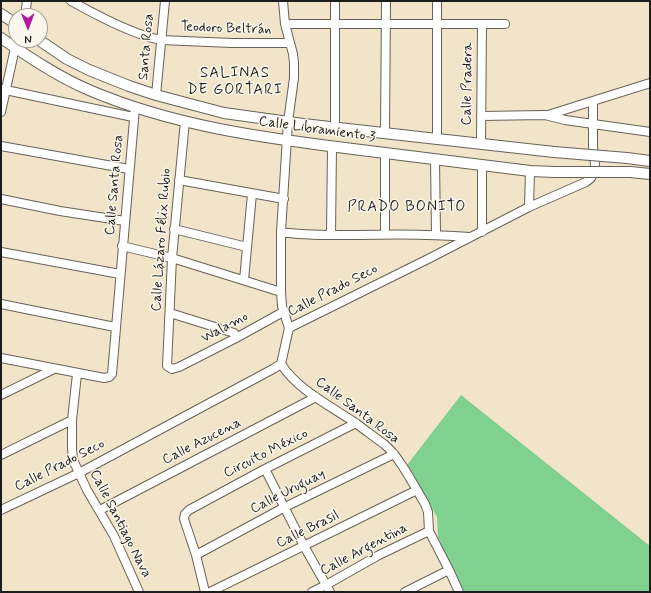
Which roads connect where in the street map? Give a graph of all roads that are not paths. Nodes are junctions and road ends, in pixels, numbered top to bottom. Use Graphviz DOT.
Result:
graph roads {
  1 [pos="71,1"];
  2 [pos="165,1"];
  3 [pos="283,1"];
  4 [pos="335,1"];
  5 [pos="386,1"];
  6 [pos="437,1"];
  7 [pos="285,24"];
  8 [pos="335,24"];
  9 [pos="482,24"];
  10 [pos="505,24"];
  11 [pos="387,25"];
  12 [pos="437,25"];
  13 [pos="161,40"];
  14 [pos="290,43"];
  15 [pos="48,46"];
  16 [pos="15,48"];
  17 [pos="650,84"];
  18 [pos="3,90"];
  19 [pos="156,95"];
  20 [pos="593,102"];
  21 [pos="1,112"];
  22 [pos="134,113"];
  23 [pos="545,115"];
  24 [pos="481,116"];
  25 [pos="185,121"];
  26 [pos="288,122"];
  27 [pos="592,123"];
  28 [pos="335,127"];
  29 [pos="385,132"];
  30 [pos="650,132"];
  31 [pos="437,138"];
  32 [pos="287,141"];
  33 [pos="480,143"];
  34 [pos="1,146"];
  35 [pos="332,146"];
  36 [pos="385,153"];
  37 [pos="435,159"];
  38 [pos="650,161"];
  39 [pos="482,165"];
  40 [pos="129,169"];
  41 [pos="530,171"];
  42 [pos="650,174"];
  43 [pos="179,180"];
  44 [pos="252,194"];
  45 [pos="1,199"];
  46 [pos="284,199"];
  47 [pos="529,207"];
  48 [pos="125,221"];
  49 [pos="174,229"];
  50 [pos="281,232"];
  51 [pos="482,232"];
  52 [pos="385,234"];
  53 [pos="436,234"];
  54 [pos="331,235"];
  55 [pos="472,237"];
  56 [pos="122,246"];
  57 [pos="247,247"];
  58 [pos="1,252"];
  59 [pos="172,258"];
  60 [pos="120,274"];
  61 [pos="244,280"];
  62 [pos="280,292"];
  63 [pos="1,304"];
  64 [pos="284,312"];
  65 [pos="170,313"];
  66 [pos="115,327"];
  67 [pos="289,328"];
  68 [pos="236,338"];
  69 [pos="1,358"];
  70 [pos="281,364"];
  71 [pos="179,367"];
  72 [pos="54,369"];
  73 [pos="77,374"];
  74 [pos="1,395"];
  75 [pos="316,397"];
  76 [pos="72,420"];
  77 [pos="356,423"];
  78 [pos="394,454"];
  79 [pos="1,455"];
  80 [pos="265,469"];
  81 [pos="79,472"];
  82 [pos="417,490"];
  83 [pos="284,507"];
  84 [pos="1,510"];
  85 [pos="100,510"];
  86 [pos="429,531"];
  87 [pos="304,546"];
  88 [pos="196,555"];
  89 [pos="449,570"];
  90 [pos="421,588"];
  91 [pos="328,589"];
  92 [pos="139,592"];
  93 [pos="205,592"];
  94 [pos="210,592"];
  95 [pos="312,592"];
  96 [pos="405,592"];
  97 [pos="459,592"];
  1 -- 13 [label="street, Teodoro Beltrán"];
  2 -- 13 [label="street, Santa Rosa"];
  3 -- 7 [label="street"];
  4 -- 8 [label="street"];
  5 -- 11 [label="street"];
  6 -- 12 [label="street"];
  7 -- 8 [label="street"];
  7 -- 14 [label="street"];
  8 -- 11 [label="street"];
  8 -- 28 [label="street"];
  9 -- 10 [label="street"];
  9 -- 12 [label="street"];
  9 -- 24 [label="street, Calle Pradera"];
  11 -- 12 [label="street"];
  11 -- 29 [label="street"];
  12 -- 31 [label="street"];
  13 -- 14 [label="street, Teodoro Beltrán"];
  13 -- 19 [label="street, Santa Rosa"];
  14 -- 26 [label="street"];
  15 -- 19 [label="street, Calle Libramiento 3"];
  16 -- 18 [label="street"];
  16 -- 22 [label="street, Calle Libramiento 3"];
  17 -- 20 [label="street"];
  18 -- 21 [label="street"];
  18 -- 22 [label="street"];
  19 -- 26 [label="street, Calle Libramiento 3"];
  20 -- 23 [label="street"];
  20 -- 27 [label="street, Calle Prado Seco"];
  22 -- 25 [label="street, Calle Libramiento 3"];
  22 -- 40 [label="street, Calle Santa Rosa"];
  23 -- 24 [label="street"];
  23 -- 27 [label="street"];
  24 -- 33 [label="street, Calle Pradera"];
  25 -- 32 [label="street, Calle Libramiento 3"];
  25 -- 43 [label="street, Calle Lázaro Félix Rubio"];
  26 -- 28 [label="street, Calle Libramiento 3"];
  26 -- 32 [label="street"];
  27 -- 30 [label="street"];
  27 -- 47 [label="street, Calle Prado Seco"];
  28 -- 29 [label="street, Calle Libramiento 3"];
  29 -- 31 [label="street, Calle Libramiento 3"];
  31 -- 33 [label="street, Calle Libramiento 3"];
  32 -- 35 [label="street, Calle Libramiento 3"];
  32 -- 46 [label="street"];
  33 -- 38 [label="street, Calle Libramiento 3, bridge"];
  34 -- 40 [label="street"];
  35 -- 36 [label="street, Calle Libramiento 3"];
  35 -- 54 [label="street"];
  36 -- 37 [label="street, Calle Libramiento 3"];
  36 -- 52 [label="street"];
  37 -- 39 [label="street, Calle Libramiento 3"];
  37 -- 53 [label="street"];
  39 -- 41 [label="street, Calle Libramiento 3"];
  39 -- 51 [label="street"];
  40 -- 48 [label="street, Calle Santa Rosa"];
  41 -- 42 [label="street, Calle Libramiento 3, bridge"];
  41 -- 47 [label="street"];
  43 -- 44 [label="street"];
  43 -- 49 [label="street, Calle Lázaro Félix Rubio"];
  44 -- 46 [label="street"];
  44 -- 57 [label="street"];
  45 -- 48 [label="street"];
  46 -- 50 [label="street"];
  47 -- 51 [label="street, Calle Prado Seco"];
  48 -- 56 [label="street, Calle Santa Rosa"];
  49 -- 57 [label="street"];
  49 -- 59 [label="street, Calle Lázaro Félix Rubio"];
  50 -- 54 [label="street"];
  50 -- 62 [label="street"];
  51 -- 55 [label="street, Calle Prado Seco"];
  52 -- 53 [label="street"];
  52 -- 54 [label="street"];
  53 -- 55 [label="street"];
  55 -- 67 [label="street, Calle Prado Seco"];
  56 -- 59 [label="street"];
  56 -- 60 [label="street, Calle Santa Rosa"];
  57 -- 61 [label="street"];
  58 -- 60 [label="street"];
  59 -- 61 [label="street"];
  59 -- 65 [label="street, Calle Lázaro Félix Rubio"];
  60 -- 66 [label="street, Calle Santa Rosa"];
  61 -- 62 [label="street"];
  62 -- 64 [label="street"];
  63 -- 66 [label="street"];
  64 -- 67 [label="street"];
  64 -- 68 [label="street, Walamo"];
  65 -- 68 [label="street"];
  65 -- 71 [label="street, Calle Lázaro Félix Rubio"];
  66 -- 73 [label="street, Calle Santa Rosa"];
  67 -- 70 [label="street, Calle Prado Seco"];
  68 -- 71 [label="street, Walamo"];
  69 -- 72 [label="street"];
  70 -- 75 [label="street, Calle Santa Rosa"];
  70 -- 81 [label="street, Calle Prado Seco"];
  72 -- 73 [label="street"];
  72 -- 74 [label="street"];
  73 -- 76 [label="street, Calle Santiago Nava"];
  75 -- 77 [label="street, Calle Santa Rosa"];
  75 -- 85 [label="street, Calle Azucena"];
  76 -- 79 [label="street"];
  76 -- 81 [label="street, Calle Santiago Nava"];
  77 -- 78 [label="street, Calle Santa Rosa"];
  77 -- 80 [label="street, Circuito México"];
  78 -- 82 [label="street, Calle Santa Rosa"];
  78 -- 83 [label="street, Calle Uruguay"];
  80 -- 83 [label="street"];
  80 -- 88 [label="street, Circuito México"];
  81 -- 84 [label="street, Calle Prado Seco"];
  81 -- 85 [label="street, Calle Santiago Nava"];
  82 -- 86 [label="street, Calle Santa Rosa"];
  82 -- 87 [label="street, Calle Brasil"];
  83 -- 87 [label="street"];
  83 -- 88 [label="street, Calle Uruguay"];
  85 -- 92 [label="street, Calle Santiago Nava"];
  86 -- 89 [label="street, Calle Santa Rosa"];
  86 -- 91 [label="street, Calle Argentina"];
  87 -- 91 [label="street"];
  87 -- 94 [label="street, Calle Brasil"];
  88 -- 93 [label="street"];
  89 -- 90 [label="street"];
  89 -- 97 [label="street, Calle Santa Rosa"];
  90 -- 96 [label="street"];
  91 -- 95 [label="street, Calle Argentina"];
}
